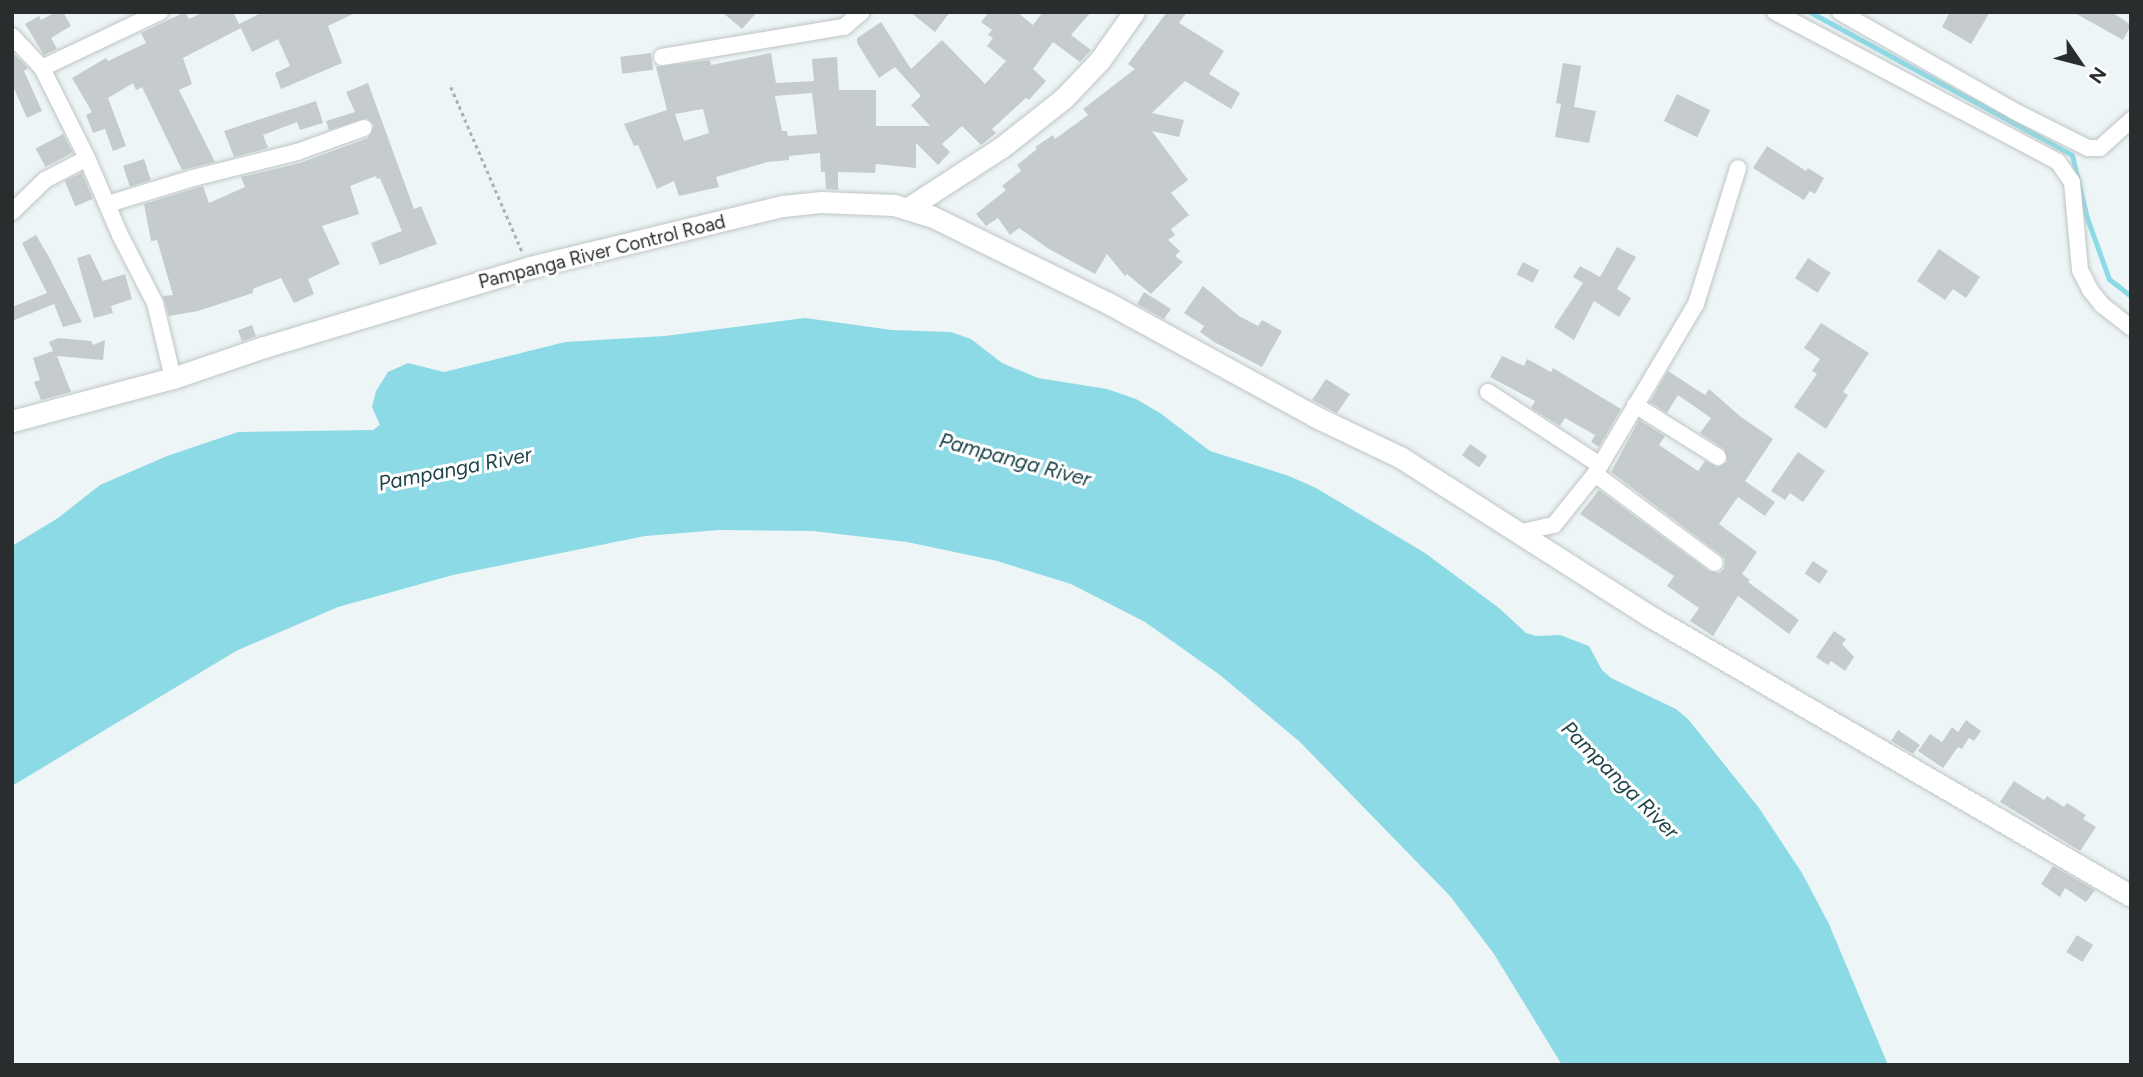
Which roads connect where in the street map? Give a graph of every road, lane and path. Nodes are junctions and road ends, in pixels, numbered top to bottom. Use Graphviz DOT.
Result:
graph roads {
  1 [pos="160,12"];
  2 [pos="862,12"];
  3 [pos="1134,12"];
  4 [pos="1775,12"];
  5 [pos="1840,12"];
  6 [pos="12,36"];
  7 [pos="1900,47"];
  8 [pos="662,57"];
  9 [pos="42,68"];
  10 [pos="1886,72"];
  11 [pos="451,87"];
  12 [pos="2131,120"];
  13 [pos="364,128"];
  14 [pos="87,158"];
  15 [pos="1738,168"];
  16 [pos="108,204"];
  17 [pos="908,208"];
  18 [pos="12,212"];
  19 [pos="530,267"];
  20 [pos="2131,328"];
  21 [pos="173,378"];
  22 [pos="1488,391"];
  23 [pos="1635,405"];
  24 [pos="12,421"];
  25 [pos="1718,457"];
  26 [pos="1598,470"];
  27 [pos="1518,533"];
  28 [pos="1715,563"];
  29 [pos="2131,896"];
  1 -- 9 [label="street"];
  2 -- 8 [label="street"];
  3 -- 17 [label="main road"];
  4 -- 10 [label="street"];
  5 -- 7 [label="street"];
  6 -- 9 [label="street"];
  7 -- 10 [label="street"];
  7 -- 12 [label="street"];
  9 -- 14 [label="street"];
  10 -- 20 [label="street"];
  11 -- 19 [label="path"];
  13 -- 16 [label="street"];
  14 -- 16 [label="street"];
  14 -- 18 [label="street"];
  15 -- 23 [label="street"];
  16 -- 21 [label="street"];
  17 -- 19 [label="main road, Pampanga River Control Road"];
  17 -- 27 [label="main road, Pampanga River Control Road"];
  19 -- 21 [label="main road, Pampanga River Control Road"];
  21 -- 24 [label="main road, Pampanga River Control Road"];
  22 -- 26 [label="street"];
  23 -- 25 [label="street"];
  23 -- 26 [label="street"];
  26 -- 27 [label="street"];
  26 -- 28 [label="street"];
  27 -- 29 [label="main road, Pampanga River Control Road"];
}
